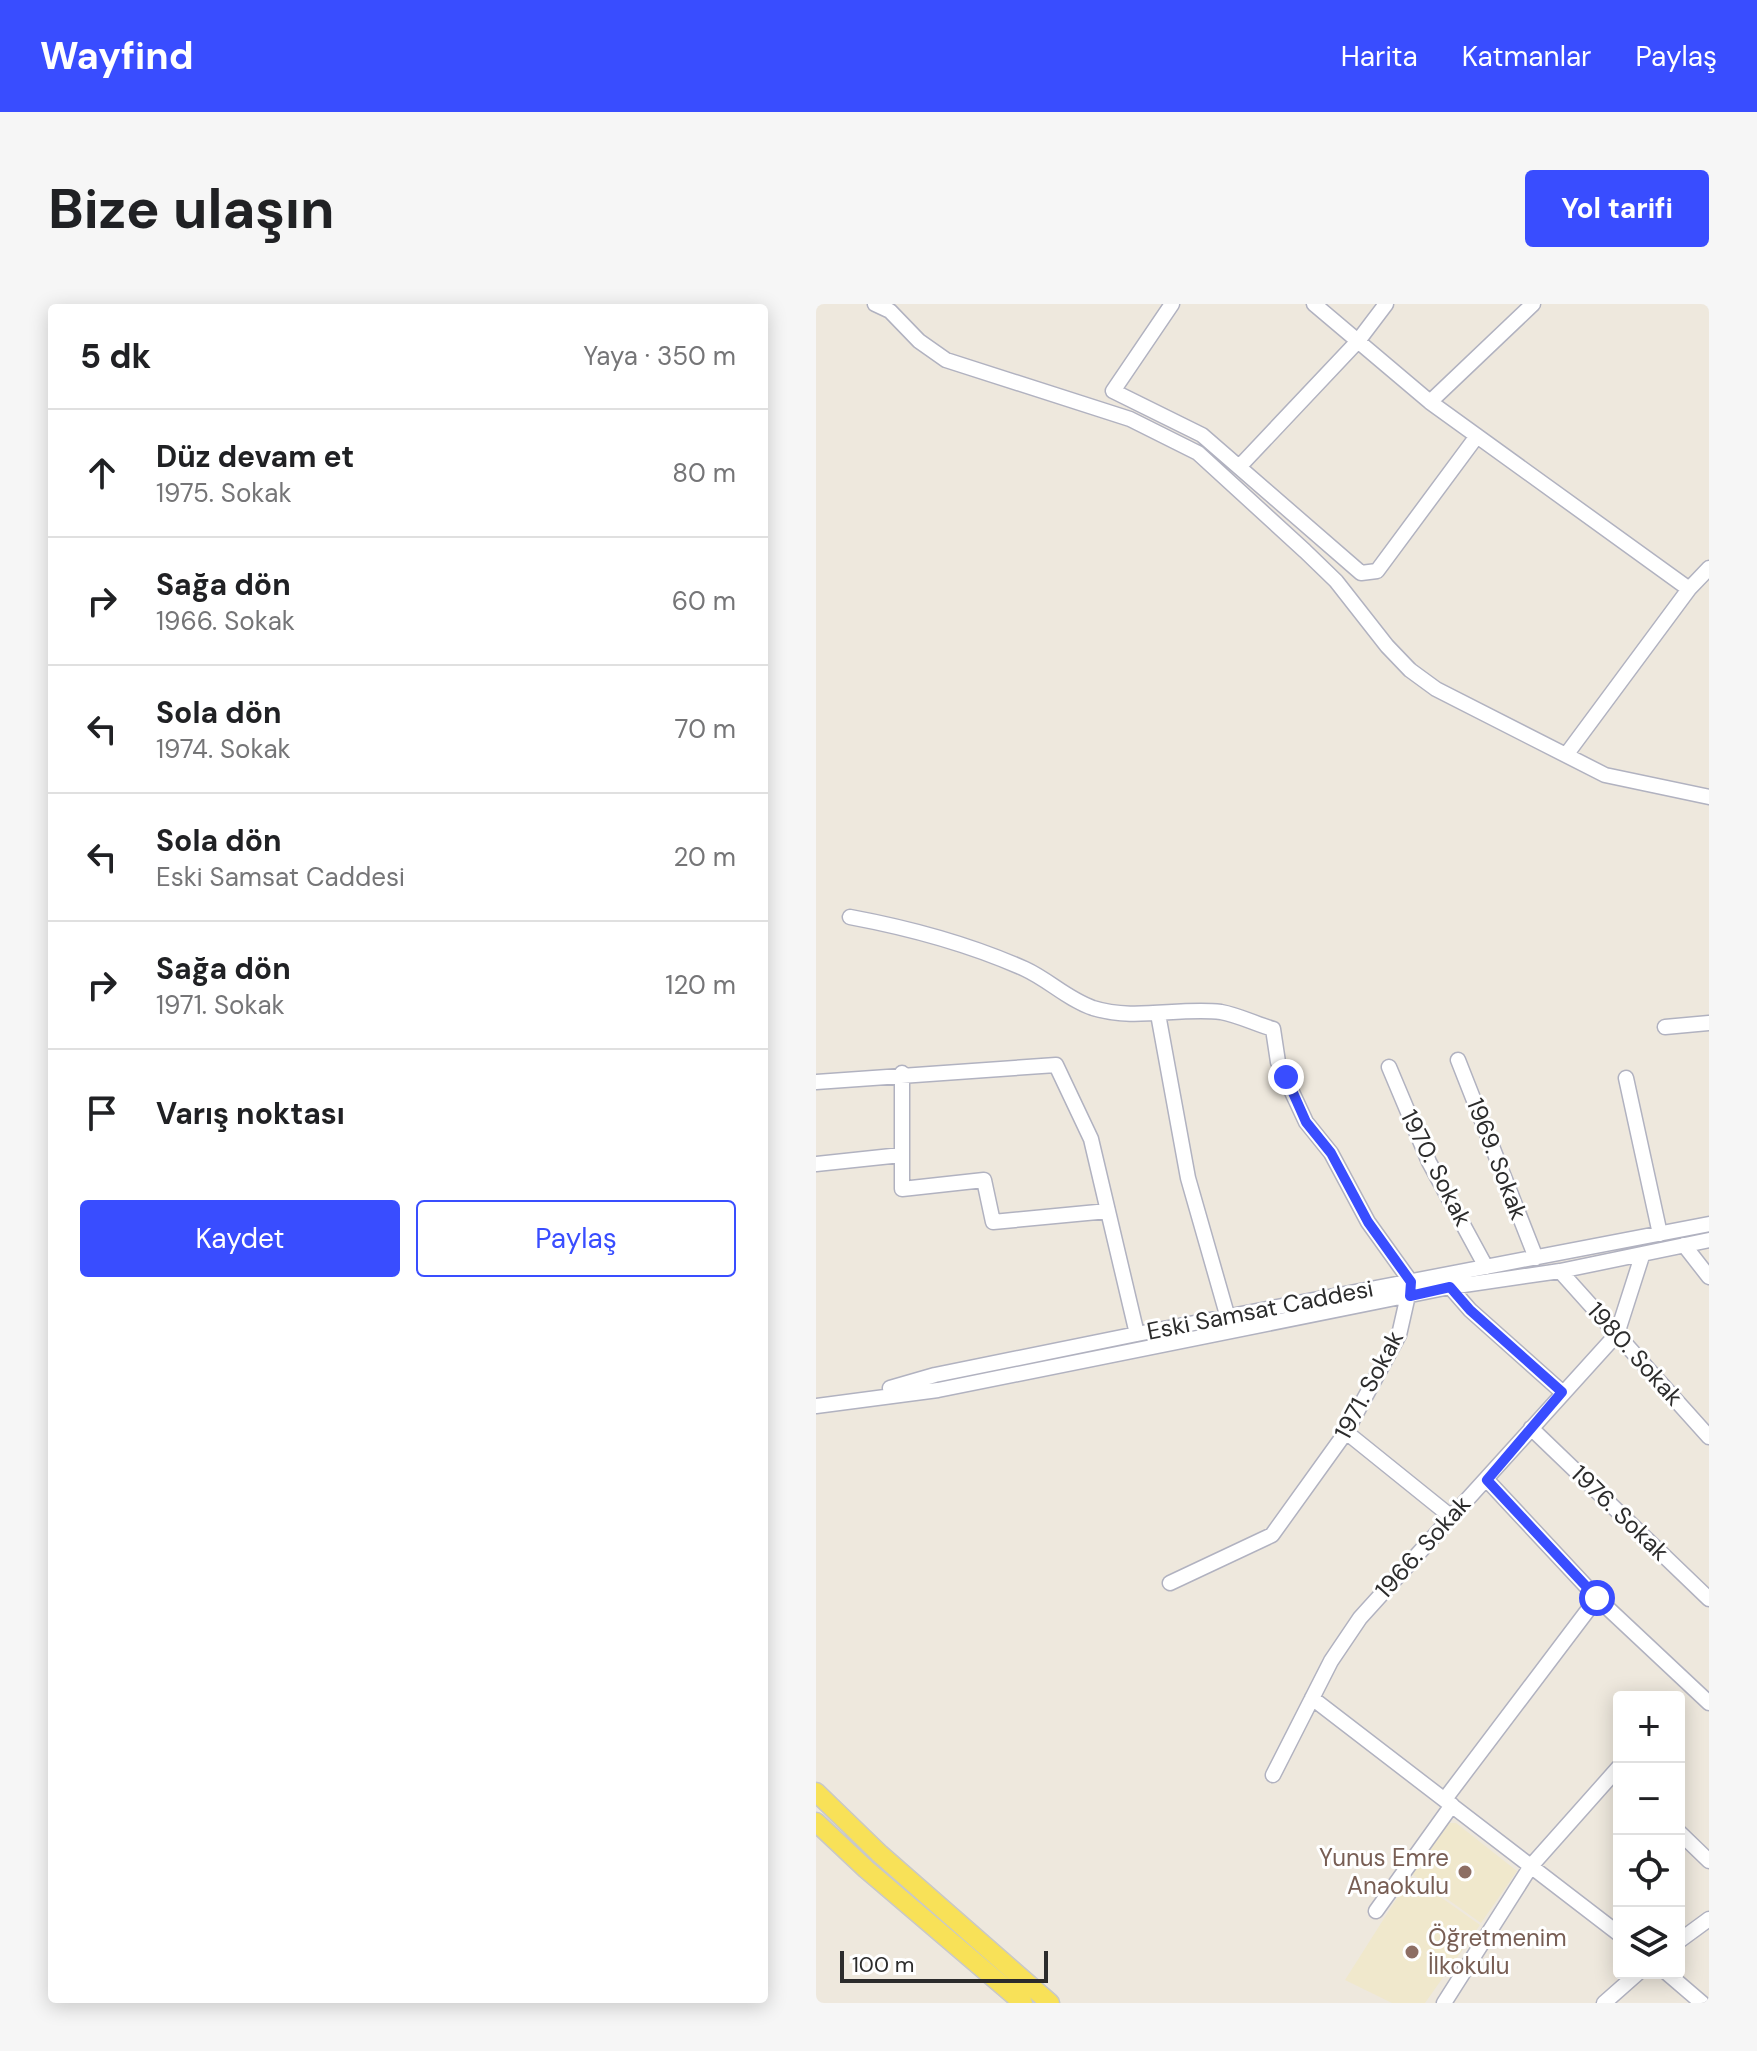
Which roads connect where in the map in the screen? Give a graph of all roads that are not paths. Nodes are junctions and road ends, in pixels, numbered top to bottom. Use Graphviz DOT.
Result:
graph roads {
  1 [pos="875,304"];
  2 [pos="1172,304"];
  3 [pos="1314,304"];
  4 [pos="1386,304"];
  5 [pos="1533,304"];
  6 [pos="1358,341"];
  7 [pos="1430,402"];
  8 [pos="1477,436"];
  9 [pos="1240,466"];
  10 [pos="1709,568"];
  11 [pos="1689,589"];
  12 [pos="1566,755"];
  13 [pos="1709,797"];
  14 [pos="850,917"];
  15 [pos="1158,1014"];
  16 [pos="1709,1023"];
  17 [pos="1665,1027"];
  18 [pos="1458,1060"];
  19 [pos="1389,1067"];
  20 [pos="902,1073"];
  21 [pos="1626,1078"];
  22 [pos="816,1082"];
  23 [pos="901,1155"];
  24 [pos="816,1164"];
  25 [pos="1108,1211"];
  26 [pos="1709,1224"];
  27 [pos="1660,1234"];
  28 [pos="1709,1240"];
  29 [pos="1684,1245"];
  30 [pos="1642,1256"];
  31 [pos="1536,1258"];
  32 [pos="1486,1267"];
  33 [pos="1560,1271"];
  34 [pos="1709,1277"];
  35 [pos="1450,1287"];
  36 [pos="1410,1289"];
  37 [pos="1228,1318"];
  38 [pos="1137,1334"];
  39 [pos="1617,1334"];
  40 [pos="1562,1392"];
  41 [pos="861,1397"];
  42 [pos="816,1406"];
  43 [pos="1531,1428"];
  44 [pos="1346,1432"];
  45 [pos="1709,1437"];
  46 [pos="1487,1480"];
  47 [pos="1449,1515"];
  48 [pos="1170,1583"];
  49 [pos="1597,1598"];
  50 [pos="1709,1599"];
  51 [pos="1702,1692"];
  52 [pos="1312,1698"];
  53 [pos="1273,1775"];
  54 [pos="1613,1776"];
  55 [pos="816,1792"];
  56 [pos="1449,1802"];
  57 [pos="816,1822"];
  58 [pos="1682,1835"];
  59 [pos="1709,1861"];
  60 [pos="1531,1866"];
  61 [pos="1376,1911"];
  62 [pos="1709,1919"];
  63 [pos="1613,1929"];
  64 [pos="1685,1937"];
  65 [pos="1631,1979"];
  66 [pos="1674,1979"];
  67 [pos="1023,2003"];
  68 [pos="1050,2003"];
  69 [pos="1444,2003"];
  70 [pos="1604,2003"];
  71 [pos="1702,2003"];
  1 -- 12 [label="street"];
  2 -- 9 [label="street"];
  3 -- 6 [label="street"];
  4 -- 6 [label="street"];
  5 -- 7 [label="street"];
  6 -- 7 [label="street"];
  6 -- 9 [label="street"];
  7 -- 8 [label="street"];
  8 -- 9 [label="street"];
  8 -- 11 [label="street"];
  10 -- 11 [label="street"];
  11 -- 12 [label="street"];
  12 -- 13 [label="street"];
  14 -- 15 [label="street"];
  15 -- 36 [label="street"];
  15 -- 37 [label="street"];
  16 -- 17 [label="street"];
  18 -- 31 [label="street, 1969. Sokak"];
  19 -- 32 [label="street, 1970. Sokak"];
  20 -- 22 [label="street"];
  20 -- 23 [label="street"];
  20 -- 25 [label="street"];
  21 -- 27 [label="street"];
  23 -- 24 [label="street"];
  23 -- 25 [label="street"];
  25 -- 38 [label="street"];
  26 -- 27 [label="street, Eski Samsat Caddesi"];
  27 -- 31 [label="street, Eski Samsat Caddesi"];
  28 -- 29 [label="street, Eski Samsat Caddesi"];
  29 -- 30 [label="street, Eski Samsat Caddesi"];
  29 -- 34 [label="street"];
  30 -- 33 [label="street, Eski Samsat Caddesi"];
  30 -- 39 [label="street, 1966. Sokak"];
  31 -- 32 [label="street, Eski Samsat Caddesi"];
  32 -- 36 [label="street, Eski Samsat Caddesi"];
  33 -- 35 [label="street, Eski Samsat Caddesi"];
  33 -- 39 [label="street, 1980. Sokak"];
  35 -- 36 [label="street, Eski Samsat Caddesi"];
  35 -- 40 [label="street"];
  36 -- 37 [label="street, Eski Samsat Caddesi"];
  36 -- 41 [label="street, Eski Samsat Caddesi"];
  36 -- 44 [label="street, 1971. Sokak"];
  37 -- 38 [label="street, Eski Samsat Caddesi"];
  38 -- 41 [label="street, Eski Samsat Caddesi"];
  39 -- 40 [label="street, 1966. Sokak"];
  39 -- 45 [label="street, 1980. Sokak"];
  40 -- 43 [label="street, 1966. Sokak"];
  41 -- 42 [label="street, Eski Samsat Caddesi"];
  43 -- 46 [label="street, 1966. Sokak"];
  43 -- 50 [label="street, 1976. Sokak"];
  44 -- 47 [label="street"];
  44 -- 48 [label="street, 1971. Sokak"];
  46 -- 47 [label="street, 1966. Sokak"];
  46 -- 49 [label="street"];
  47 -- 52 [label="street, 1966. Sokak"];
  49 -- 51 [label="street"];
  49 -- 56 [label="street"];
  52 -- 53 [label="street, 1966. Sokak"];
  52 -- 56 [label="street"];
  54 -- 60 [label="street"];
  55 -- 68 [label="main road"];
  56 -- 60 [label="street"];
  56 -- 61 [label="street"];
  57 -- 67 [label="main road"];
  58 -- 59 [label="street"];
  60 -- 63 [label="street"];
  60 -- 69 [label="street"];
  62 -- 64 [label="street"];
  65 -- 70 [label="street"];
  66 -- 71 [label="street"];
}
